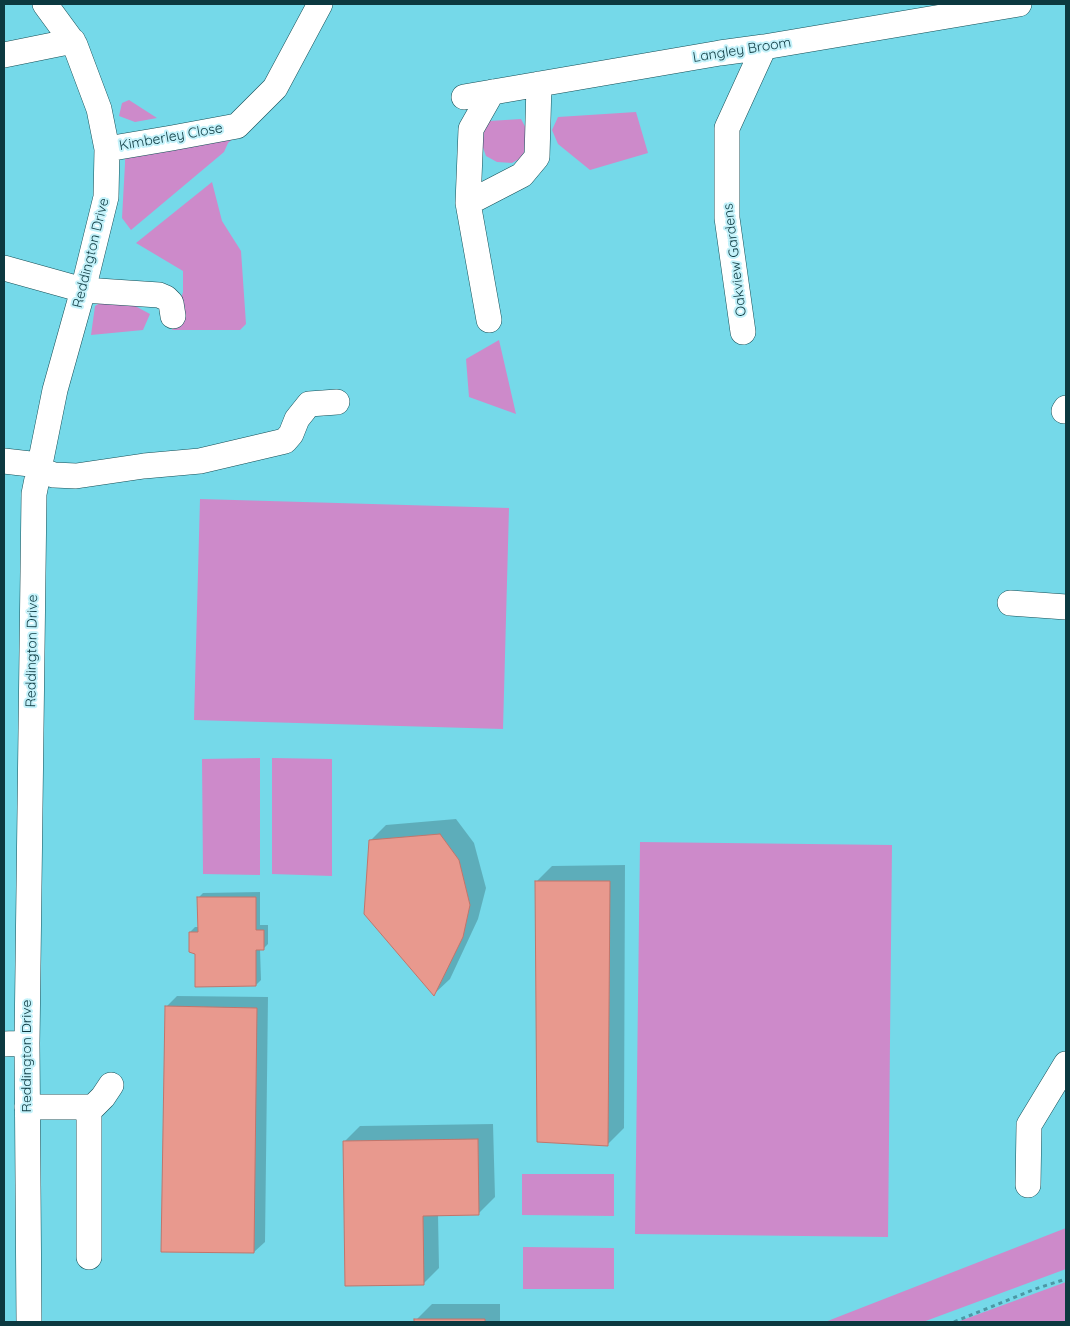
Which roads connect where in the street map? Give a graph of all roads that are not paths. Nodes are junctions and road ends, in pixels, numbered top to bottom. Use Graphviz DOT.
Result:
graph roads {
  1 [pos="45,4"];
  2 [pos="320,4"];
  3 [pos="1019,4"];
  4 [pos="73,41"];
  5 [pos="764,47"];
  6 [pos="4,54"];
  7 [pos="539,84"];
  8 [pos="492,92"];
  9 [pos="464,98"];
  10 [pos="107,149"];
  11 [pos="468,203"];
  12 [pos="4,268"];
  13 [pos="83,290"];
  14 [pos="173,316"];
  15 [pos="489,320"];
  16 [pos="743,332"];
  17 [pos="337,402"];
  18 [pos="4,461"];
  19 [pos="38,468"];
  20 [pos="1010,603"];
  21 [pos="1066,608"];
  22 [pos="15,1044"];
  23 [pos="1066,1064"];
  24 [pos="111,1085"];
  25 [pos="27,1107"];
  26 [pos="89,1107"];
  27 [pos="1028,1185"];
  28 [pos="89,1257"];
  29 [pos="29,1322"];
  1 -- 4 [label="street, Reddington Drive"];
  2 -- 10 [label="street, Kimberley Close"];
  3 -- 5 [label="street, Langley Broom"];
  4 -- 6 [label="street"];
  4 -- 10 [label="street, Reddington Drive"];
  5 -- 7 [label="street, Langley Broom"];
  5 -- 16 [label="street, Oakview Gardens"];
  7 -- 8 [label="street, Langley Broom"];
  7 -- 11 [label="street"];
  8 -- 9 [label="street, Langley Broom"];
  8 -- 11 [label="street"];
  10 -- 13 [label="street, Reddington Drive"];
  11 -- 15 [label="street"];
  12 -- 13 [label="street"];
  13 -- 14 [label="street"];
  13 -- 19 [label="street, Reddington Drive"];
  17 -- 19 [label="street"];
  18 -- 19 [label="street"];
  19 -- 22 [label="street, Reddington Drive"];
  20 -- 21 [label="street"];
  22 -- 25 [label="street, Reddington Drive"];
  23 -- 27 [label="street"];
  24 -- 26 [label="street"];
  25 -- 26 [label="street"];
  25 -- 29 [label="street, Reddington Drive"];
  26 -- 28 [label="street"];
}
